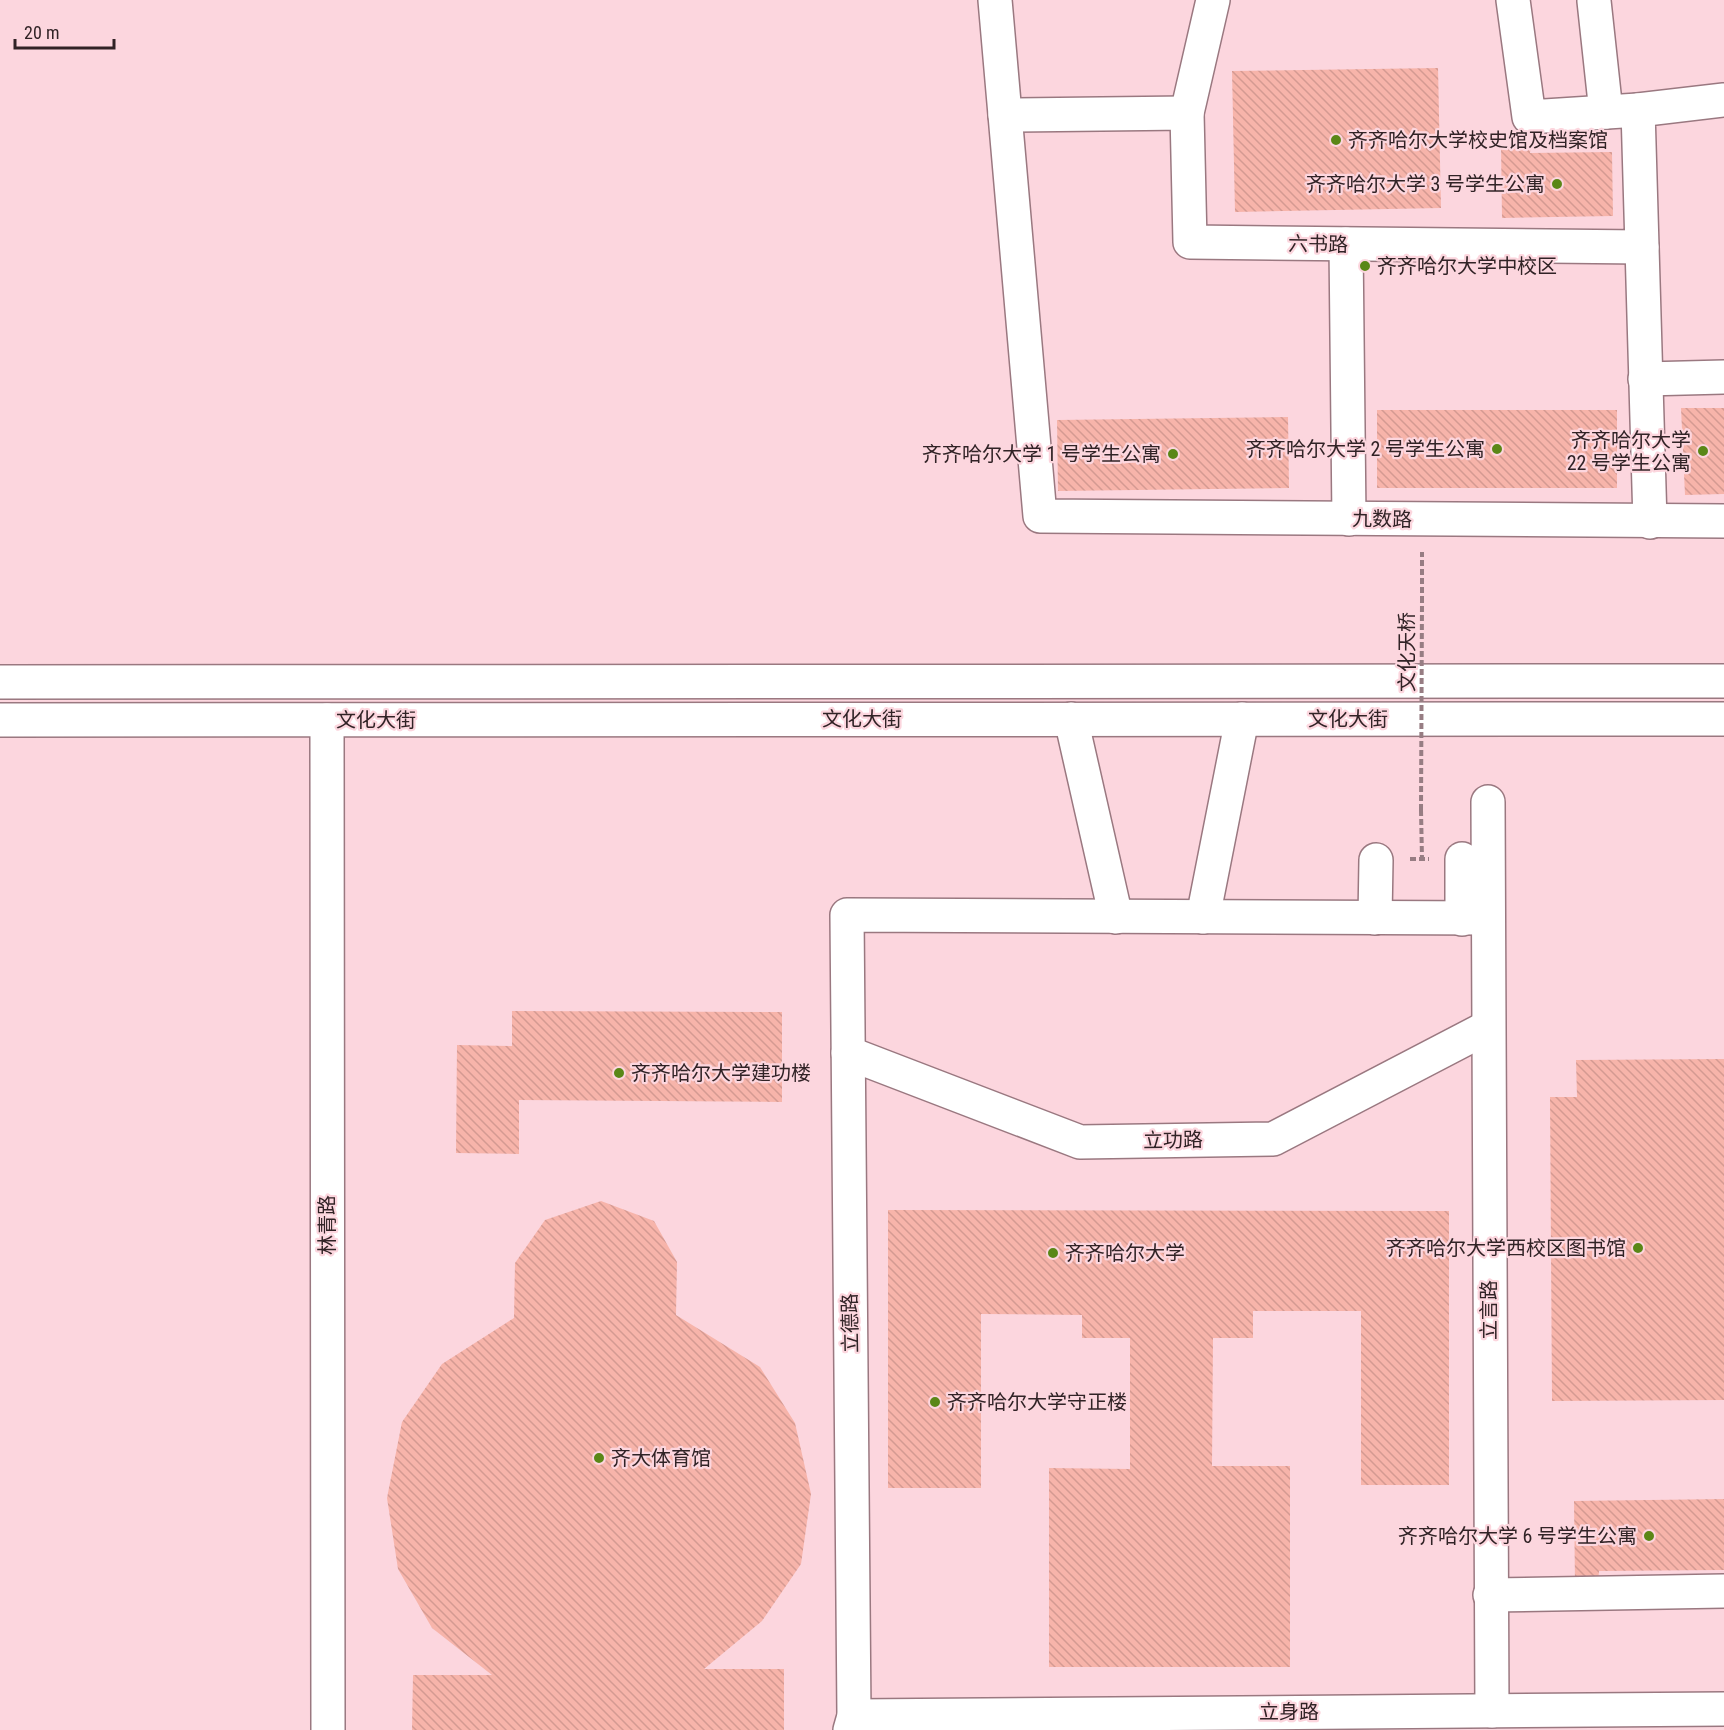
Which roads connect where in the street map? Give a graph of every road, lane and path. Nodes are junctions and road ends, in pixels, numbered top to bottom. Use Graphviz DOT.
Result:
graph roads {
  1 [pos="995,0"];
  2 [pos="1213,0"];
  3 [pos="1513,0"];
  4 [pos="1594,0"];
  5 [pos="1599,0"];
  6 [pos="1724,100"];
  7 [pos="1622,111"];
  8 [pos="1187,113"];
  9 [pos="1005,115"];
  10 [pos="1346,244"];
  11 [pos="1642,247"];
  12 [pos="1724,377"];
  13 [pos="1646,379"];
  14 [pos="1724,521"];
  15 [pos="1650,522"];
  16 [pos="1369,528"];
  17 [pos="1422,545"];
  18 [pos="1724,681"];
  19 [pos="0,682"];
  20 [pos="1071,719"];
  21 [pos="1242,719"];
  22 [pos="1724,719"];
  23 [pos="0,720"];
  24 [pos="327,720"];
  25 [pos="1488,802"];
  26 [pos="1422,859"];
  27 [pos="1376,860"];
  28 [pos="1462,860"];
  29 [pos="1116,917"];
  30 [pos="1203,917"];
  31 [pos="1376,918"];
  32 [pos="1475,919"];
  33 [pos="1488,1027"];
  34 [pos="848,1053"];
  35 [pos="1724,1591"];
  36 [pos="1490,1595"];
  37 [pos="1724,1709"];
  38 [pos="1492,1711"];
  39 [pos="1647,1720"];
  40 [pos="852,1723"];
  41 [pos="328,1730"];
  1 -- 9 [label="street"];
  2 -- 8 [label="street"];
  3 -- 7 [label="street"];
  4 -- 5 [label="street"];
  4 -- 7 [label="street"];
  6 -- 7 [label="street"];
  7 -- 11 [label="street"];
  8 -- 9 [label="street"];
  8 -- 10 [label="street, 六书路"];
  9 -- 16 [label="street, 九数路"];
  10 -- 11 [label="street, 六书路"];
  10 -- 16 [label="street"];
  11 -- 13 [label="street"];
  12 -- 13 [label="street"];
  13 -- 15 [label="street"];
  14 -- 15 [label="street, 九数路"];
  15 -- 16 [label="street, 九数路"];
  17 -- 26 [label="path, 文化天桥, bridge"];
  18 -- 19 [label="street, 文化大街"];
  20 -- 21 [label="street, 文化大街"];
  20 -- 24 [label="street, 文化大街"];
  20 -- 29 [label="street"];
  21 -- 22 [label="street, 文化大街"];
  21 -- 30 [label="street"];
  23 -- 24 [label="street, 文化大街"];
  24 -- 41 [label="street, 林青路"];
  25 -- 32 [label="street, 立言路"];
  26 -- 27 [label="path"];
  26 -- 28 [label="path"];
  27 -- 31 [label="street"];
  28 -- 32 [label="street"];
  29 -- 30 [label="street"];
  29 -- 34 [label="street, 立德路"];
  30 -- 31 [label="street"];
  31 -- 32 [label="street"];
  32 -- 33 [label="street, 立言路"];
  33 -- 34 [label="street, 立功路"];
  33 -- 36 [label="street, 立言路"];
  34 -- 40 [label="street, 立德路"];
  35 -- 36 [label="street"];
  36 -- 38 [label="street, 立言路"];
  37 -- 39 [label="street, 立身路"];
  38 -- 39 [label="street, 立身路"];
  38 -- 40 [label="street, 立身路"];
}
